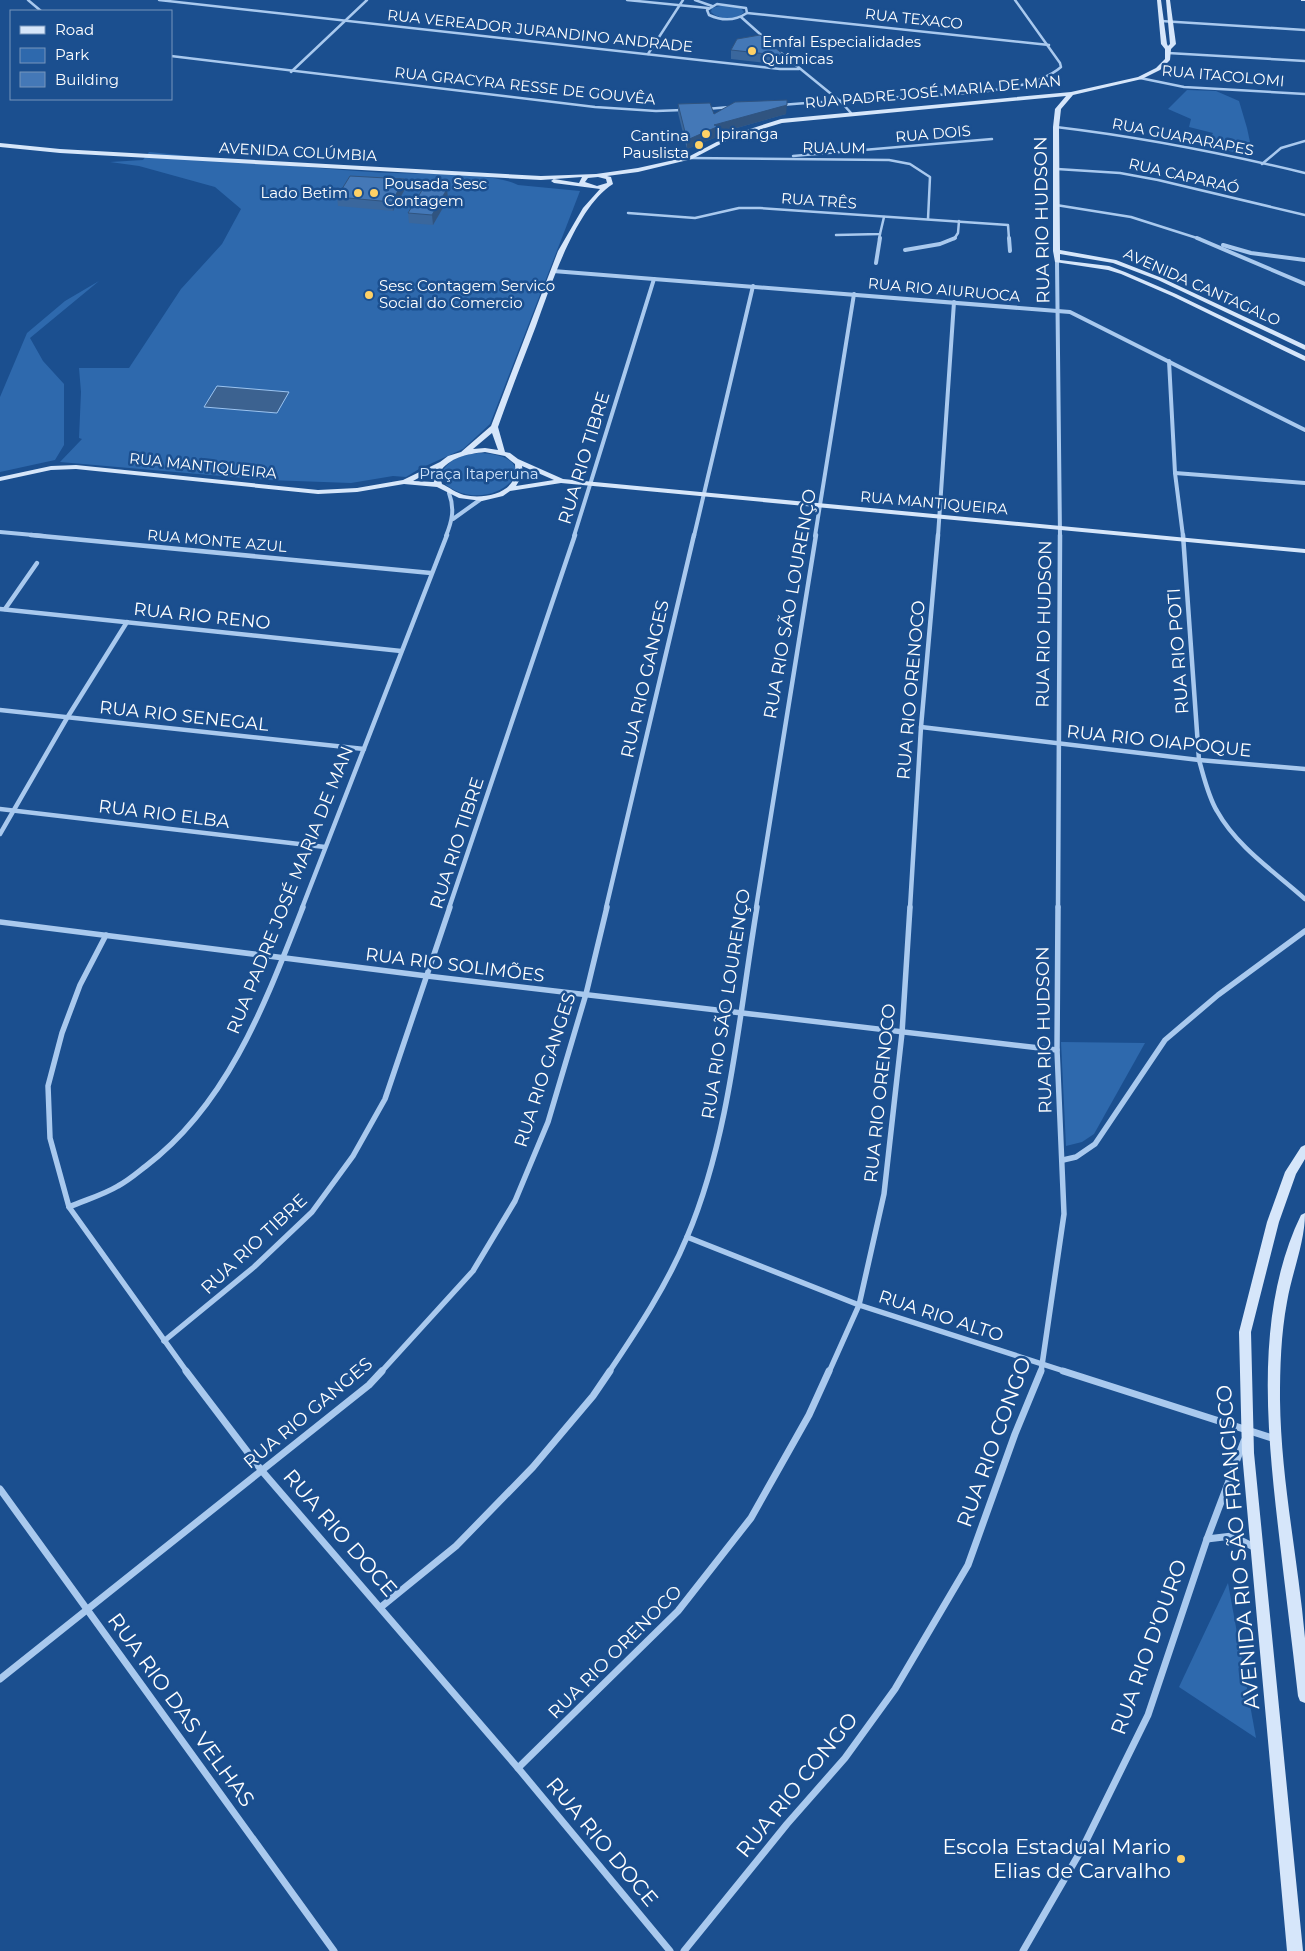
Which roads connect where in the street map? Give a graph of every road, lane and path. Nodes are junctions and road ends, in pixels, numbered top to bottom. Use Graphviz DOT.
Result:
graph roads {
  1 [pos="28,0"];
  2 [pos="159,0"];
  3 [pos="367,0"];
  4 [pos="627,0"];
  5 [pos="682,0"];
  6 [pos="695,0"];
  7 [pos="1015,0"];
  8 [pos="1159,0"];
  9 [pos="1168,0"];
  10 [pos="678,5"];
  11 [pos="712,6"];
  12 [pos="708,8"];
  13 [pos="40,10"];
  14 [pos="747,13"];
  15 [pos="741,18"];
  16 [pos="1161,21"];
  17 [pos="1170,21"];
  18 [pos="344,22"];
  19 [pos="1305,30"];
  20 [pos="770,43"];
  21 [pos="1049,45"];
  22 [pos="777,50"];
  23 [pos="1168,51"];
  24 [pos="648,54"];
  25 [pos="172,56"];
  26 [pos="1305,61"];
  27 [pos="799,69"];
  28 [pos="291,72"];
  29 [pos="1140,78"];
  30 [pos="1071,94"];
  31 [pos="1305,94"];
  32 [pos="841,102"];
  33 [pos="780,105"];
  34 [pos="733,107"];
  35 [pos="705,109"];
  36 [pos="686,110"];
  37 [pos="851,113"];
  38 [pos="1056,127"];
  39 [pos="992,140"];
  40 [pos="1305,141"];
  41 [pos="0,145"];
  42 [pos="690,158"];
  43 [pos="786,158"];
  44 [pos="1262,164"];
  45 [pos="1057,169"];
  46 [pos="638,170"];
  47 [pos="1305,173"];
  48 [pos="596,175"];
  49 [pos="541,178"];
  50 [pos="607,185"];
  51 [pos="586,186"];
  52 [pos="1056,205"];
  53 [pos="586,208"];
  54 [pos="628,213"];
  55 [pos="1305,214"];
  56 [pos="884,217"];
  57 [pos="928,219"];
  58 [pos="959,221"];
  59 [pos="880,234"];
  60 [pos="836,235"];
  61 [pos="1205,240"];
  62 [pos="905,250"];
  63 [pos="1010,251"];
  64 [pos="1056,251"];
  65 [pos="1305,260"];
  66 [pos="1057,261"];
  67 [pos="876,264"];
  68 [pos="553,271"];
  69 [pos="654,278"];
  70 [pos="1305,284"];
  71 [pos="753,286"];
  72 [pos="854,294"];
  73 [pos="954,302"];
  74 [pos="1058,310"];
  75 [pos="1305,348"];
  76 [pos="1305,358"];
  77 [pos="1169,361"];
  78 [pos="494,427"];
  79 [pos="1305,430"];
  80 [pos="502,451"];
  81 [pos="464,452"];
  82 [pos="517,461"];
  83 [pos="440,464"];
  84 [pos="1175,473"];
  85 [pos="0,479"];
  86 [pos="561,481"];
  87 [pos="404,482"];
  88 [pos="592,483"];
  89 [pos="1305,483"];
  90 [pos="439,486"];
  91 [pos="512,489"];
  92 [pos="449,493"];
  93 [pos="704,494"];
  94 [pos="480,499"];
  95 [pos="821,507"];
  96 [pos="940,517"];
  97 [pos="453,519"];
  98 [pos="1060,528"];
  99 [pos="0,532"];
  100 [pos="1183,539"];
  101 [pos="1305,551"];
  102 [pos="37,564"];
  103 [pos="431,573"];
  104 [pos="2,609"];
  105 [pos="127,622"];
  106 [pos="401,651"];
  107 [pos="0,710"];
  108 [pos="67,718"];
  109 [pos="921,727"];
  110 [pos="1058,744"];
  111 [pos="364,749"];
  112 [pos="1199,760"];
  113 [pos="1305,769"];
  114 [pos="0,809"];
  115 [pos="13,810"];
  116 [pos="0,834"];
  117 [pos="325,847"];
  118 [pos="1305,899"];
  119 [pos="0,922"];
  120 [pos="1305,931"];
  121 [pos="106,934"];
  122 [pos="283,958"];
  123 [pos="428,976"];
  124 [pos="586,994"];
  125 [pos="739,1013"];
  126 [pos="902,1033"];
  127 [pos="1057,1050"];
  128 [pos="1305,1150"];
  129 [pos="1063,1160"];
  130 [pos="69,1207"];
  131 [pos="1305,1218"];
  132 [pos="687,1237"];
  133 [pos="859,1305"];
  134 [pos="164,1341"];
  135 [pos="1043,1366"];
  136 [pos="1248,1432"];
  137 [pos="1275,1439"];
  138 [pos="262,1471"];
  139 [pos="0,1489"];
  140 [pos="1207,1539"];
  141 [pos="1258,1550"];
  142 [pos="381,1607"];
  143 [pos="87,1610"];
  144 [pos="0,1679"];
  145 [pos="1305,1696"];
  146 [pos="518,1768"];
  147 [pos="1298,1944"];
  148 [pos="334,1951"];
  149 [pos="670,1951"];
  150 [pos="684,1951"];
  151 [pos="1023,1951"];
  1 -- 13 [label="street"];
  2 -- 18 [label="street, RUA VEREADOR JURANDINO ANDRADE"];
  3 -- 18 [label="street"];
  4 -- 10 [label="street"];
  5 -- 10 [label="street"];
  6 -- 11 [label="street"];
  7 -- 21 [label="street"];
  8 -- 16 [label="street"];
  9 -- 17 [label="street"];
  10 -- 12 [label="street"];
  10 -- 24 [label="street"];
  11 -- 12 [label="street"];
  11 -- 14 [label="street, RUA TEXACO"];
  12 -- 15 [label="street"];
  14 -- 15 [label="street"];
  14 -- 21 [label="street, RUA TEXACO"];
  15 -- 20 [label="street"];
  16 -- 17 [label="street"];
  16 -- 23 [label="street"];
  17 -- 19 [label="street"];
  17 -- 23 [label="street"];
  18 -- 24 [label="street, RUA VEREADOR JURANDINO ANDRADE"];
  18 -- 28 [label="street"];
  21 -- 32 [label="street"];
  22 -- 27 [label="street"];
  23 -- 26 [label="street"];
  23 -- 29 [label="street, RUA PADRE JOSÉ MARIA DE MAN"];
  24 -- 27 [label="street, RUA VEREADOR JURANDINO ANDRADE"];
  25 -- 28 [label="street, RUA GRACYRA RESSE DE GOUVÊA"];
  27 -- 32 [label="street"];
  28 -- 36 [label="street, RUA GRACYRA RESSE DE GOUVÊA"];
  29 -- 30 [label="street, RUA PADRE JOSÉ MARIA DE MAN"];
  29 -- 31 [label="street, RUA ITACOLOMI"];
  30 -- 37 [label="street, RUA PADRE JOSÉ MARIA DE MAN"];
  30 -- 38 [label="street, RUA RIO HUDSON"];
  32 -- 33 [label="street"];
  32 -- 37 [label="street"];
  34 -- 35 [label="street"];
  37 -- 42 [label="street, RUA PADRE JOSÉ MARIA DE MAN"];
  38 -- 44 [label="street, RUA GUARARAPES"];
  38 -- 45 [label="street, RUA RIO HUDSON"];
  39 -- 43 [label="street, RUA DOIS"];
  40 -- 44 [label="street"];
  41 -- 49 [label="street, AVENIDA COLÚMBIA"];
  42 -- 43 [label="street, RUA UM"];
  42 -- 46 [label="street"];
  43 -- 57 [label="street, RUA UM"];
  44 -- 47 [label="street, RUA GUARARAPES"];
  45 -- 52 [label="street, RUA RIO HUDSON"];
  45 -- 55 [label="street, RUA CAPARAÓ"];
  46 -- 48 [label="street"];
  46 -- 50 [label="street"];
  48 -- 49 [label="street, AVENIDA COLÚMBIA"];
  48 -- 50 [label="street"];
  48 -- 51 [label="street"];
  49 -- 51 [label="street"];
  50 -- 51 [label="street"];
  50 -- 53 [label="street"];
  51 -- 53 [label="street"];
  52 -- 61 [label="street"];
  52 -- 64 [label="street, RUA RIO HUDSON"];
  53 -- 68 [label="street"];
  54 -- 56 [label="street, RUA TRÊS"];
  56 -- 57 [label="street, RUA TRÊS"];
  56 -- 59 [label="street"];
  57 -- 58 [label="street, RUA TRÊS"];
  58 -- 62 [label="street"];
  58 -- 63 [label="street, RUA TRÊS"];
  59 -- 60 [label="street"];
  59 -- 67 [label="street"];
  61 -- 65 [label="street"];
  61 -- 70 [label="street"];
  64 -- 66 [label="street, RUA RIO HUDSON"];
  64 -- 75 [label="street, AVENIDA CANTAGALO"];
  66 -- 74 [label="street, RUA RIO HUDSON"];
  66 -- 76 [label="street, AVENIDA CANTAGALO"];
  68 -- 69 [label="street, RUA RIO AIURUOCA"];
  68 -- 78 [label="street"];
  69 -- 71 [label="street, RUA RIO AIURUOCA"];
  69 -- 88 [label="street, RUA RIO TIBRE"];
  71 -- 72 [label="street, RUA RIO AIURUOCA"];
  71 -- 93 [label="street, RUA RIO GANGES"];
  72 -- 73 [label="street, RUA RIO AIURUOCA"];
  72 -- 95 [label="street, RUA RIO SÃO LOURENÇO"];
  73 -- 74 [label="street, RUA RIO AIURUOCA"];
  73 -- 96 [label="street, RUA RIO ORENOCO"];
  74 -- 77 [label="street, RUA RIO AIURUOCA"];
  74 -- 98 [label="street, RUA RIO HUDSON"];
  77 -- 79 [label="street, RUA RIO AIURUOCA"];
  77 -- 84 [label="street, RUA RIO POTI"];
  78 -- 80 [label="street"];
  78 -- 81 [label="street"];
  80 -- 81 [label="street"];
  80 -- 82 [label="street"];
  81 -- 83 [label="street"];
  82 -- 86 [label="street, RUA MANTIQUEIRA"];
  82 -- 91 [label="street"];
  83 -- 87 [label="street, RUA MANTIQUEIRA"];
  83 -- 90 [label="street"];
  84 -- 89 [label="street"];
  84 -- 100 [label="street, RUA RIO POTI"];
  85 -- 87 [label="street, RUA MANTIQUEIRA"];
  86 -- 88 [label="street, RUA MANTIQUEIRA"];
  86 -- 91 [label="street, RUA MANTIQUEIRA"];
  87 -- 90 [label="street, RUA MANTIQUEIRA"];
  88 -- 93 [label="street, RUA MANTIQUEIRA"];
  88 -- 123 [label="street, RUA RIO TIBRE"];
  90 -- 92 [label="street"];
  91 -- 94 [label="street"];
  92 -- 94 [label="street"];
  92 -- 97 [label="street, RUA PADRE JOSÉ MARIA DE MAN"];
  93 -- 95 [label="street, RUA MANTIQUEIRA"];
  93 -- 124 [label="street, RUA RIO GANGES"];
  94 -- 97 [label="street"];
  95 -- 96 [label="street, RUA MANTIQUEIRA"];
  95 -- 125 [label="street, RUA RIO SÃO LOURENÇO"];
  96 -- 98 [label="street, RUA MANTIQUEIRA"];
  96 -- 109 [label="street, RUA RIO ORENOCO"];
  97 -- 103 [label="street, RUA PADRE JOSÉ MARIA DE MAN"];
  98 -- 100 [label="street, RUA MANTIQUEIRA"];
  98 -- 110 [label="street, RUA RIO HUDSON"];
  99 -- 103 [label="street, RUA MONTE AZUL"];
  100 -- 101 [label="street, RUA MANTIQUEIRA"];
  100 -- 112 [label="street, RUA RIO POTI"];
  102 -- 104 [label="street"];
  103 -- 106 [label="street, RUA PADRE JOSÉ MARIA DE MAN"];
  104 -- 105 [label="street, RUA RIO RENO"];
  105 -- 106 [label="street, RUA RIO RENO"];
  105 -- 108 [label="street"];
  106 -- 111 [label="street, RUA PADRE JOSÉ MARIA DE MAN"];
  107 -- 108 [label="street, RUA RIO SENEGAL"];
  108 -- 111 [label="street, RUA RIO SENEGAL"];
  108 -- 115 [label="street"];
  109 -- 110 [label="street, RUA RIO OIAPOQUE"];
  109 -- 126 [label="street, RUA RIO ORENOCO"];
  110 -- 112 [label="street, RUA RIO OIAPOQUE"];
  110 -- 127 [label="street, RUA RIO HUDSON"];
  111 -- 117 [label="street, RUA PADRE JOSÉ MARIA DE MAN"];
  112 -- 113 [label="street, RUA RIO OIAPOQUE"];
  112 -- 118 [label="street, RUA RIO POTI"];
  114 -- 115 [label="street, RUA RIO ELBA"];
  115 -- 116 [label="street"];
  115 -- 117 [label="street, RUA RIO ELBA"];
  117 -- 122 [label="street, RUA PADRE JOSÉ MARIA DE MAN"];
  119 -- 121 [label="street, RUA RIO SOLIMÕES"];
  120 -- 129 [label="street"];
  121 -- 122 [label="street, RUA RIO SOLIMÕES"];
  121 -- 130 [label="street, RUA RIO DOCE"];
  122 -- 123 [label="street, RUA RIO SOLIMÕES"];
  122 -- 130 [label="street, RUA PADRE JOSÉ MARIA DE MAN"];
  123 -- 124 [label="street, RUA RIO SOLIMÕES"];
  123 -- 134 [label="street, RUA RIO TIBRE"];
  124 -- 125 [label="street, RUA RIO SOLIMÕES"];
  124 -- 138 [label="street, RUA RIO GANGES"];
  125 -- 126 [label="street, RUA RIO SOLIMÕES"];
  125 -- 132 [label="street, RUA RIO SÃO LOURENÇO"];
  126 -- 127 [label="street, RUA RIO SOLIMÕES"];
  126 -- 133 [label="street, RUA RIO ORENOCO"];
  127 -- 129 [label="street, RUA RIO HUDSON"];
  128 -- 136 [label="street, AVENIDA RIO SÃO FRANCISCO"];
  129 -- 135 [label="street, RUA RIO CONGO"];
  130 -- 134 [label="street, RUA RIO DOCE"];
  131 -- 137 [label="street"];
  132 -- 133 [label="street, RUA RIO ALTO"];
  132 -- 142 [label="street, RUA RIO SÃO LOURENÇO"];
  133 -- 135 [label="street, RUA RIO ALTO"];
  133 -- 146 [label="street, RUA RIO ORENOCO"];
  134 -- 138 [label="street, RUA RIO DOCE"];
  135 -- 136 [label="street, RUA RIO ALTO"];
  135 -- 150 [label="street, RUA RIO CONGO"];
  136 -- 137 [label="street, RUA RIO ALTO"];
  136 -- 140 [label="street, RUA RIO D'OURO"];
  136 -- 141 [label="street, AVENIDA RIO SÃO FRANCISCO"];
  137 -- 145 [label="street"];
  138 -- 142 [label="street, RUA RIO DOCE"];
  138 -- 143 [label="street, RUA RIO GANGES"];
  139 -- 143 [label="street, RUA RIO DAS VELHAS"];
  140 -- 141 [label="street"];
  140 -- 151 [label="street, RUA RIO D'OURO"];
  141 -- 147 [label="street, AVENIDA RIO SÃO FRANCISCO"];
  142 -- 146 [label="street, RUA RIO DOCE"];
  143 -- 144 [label="street, RUA RIO GANGES"];
  143 -- 148 [label="street, RUA RIO DAS VELHAS"];
  146 -- 149 [label="street, RUA RIO DOCE"];
}
